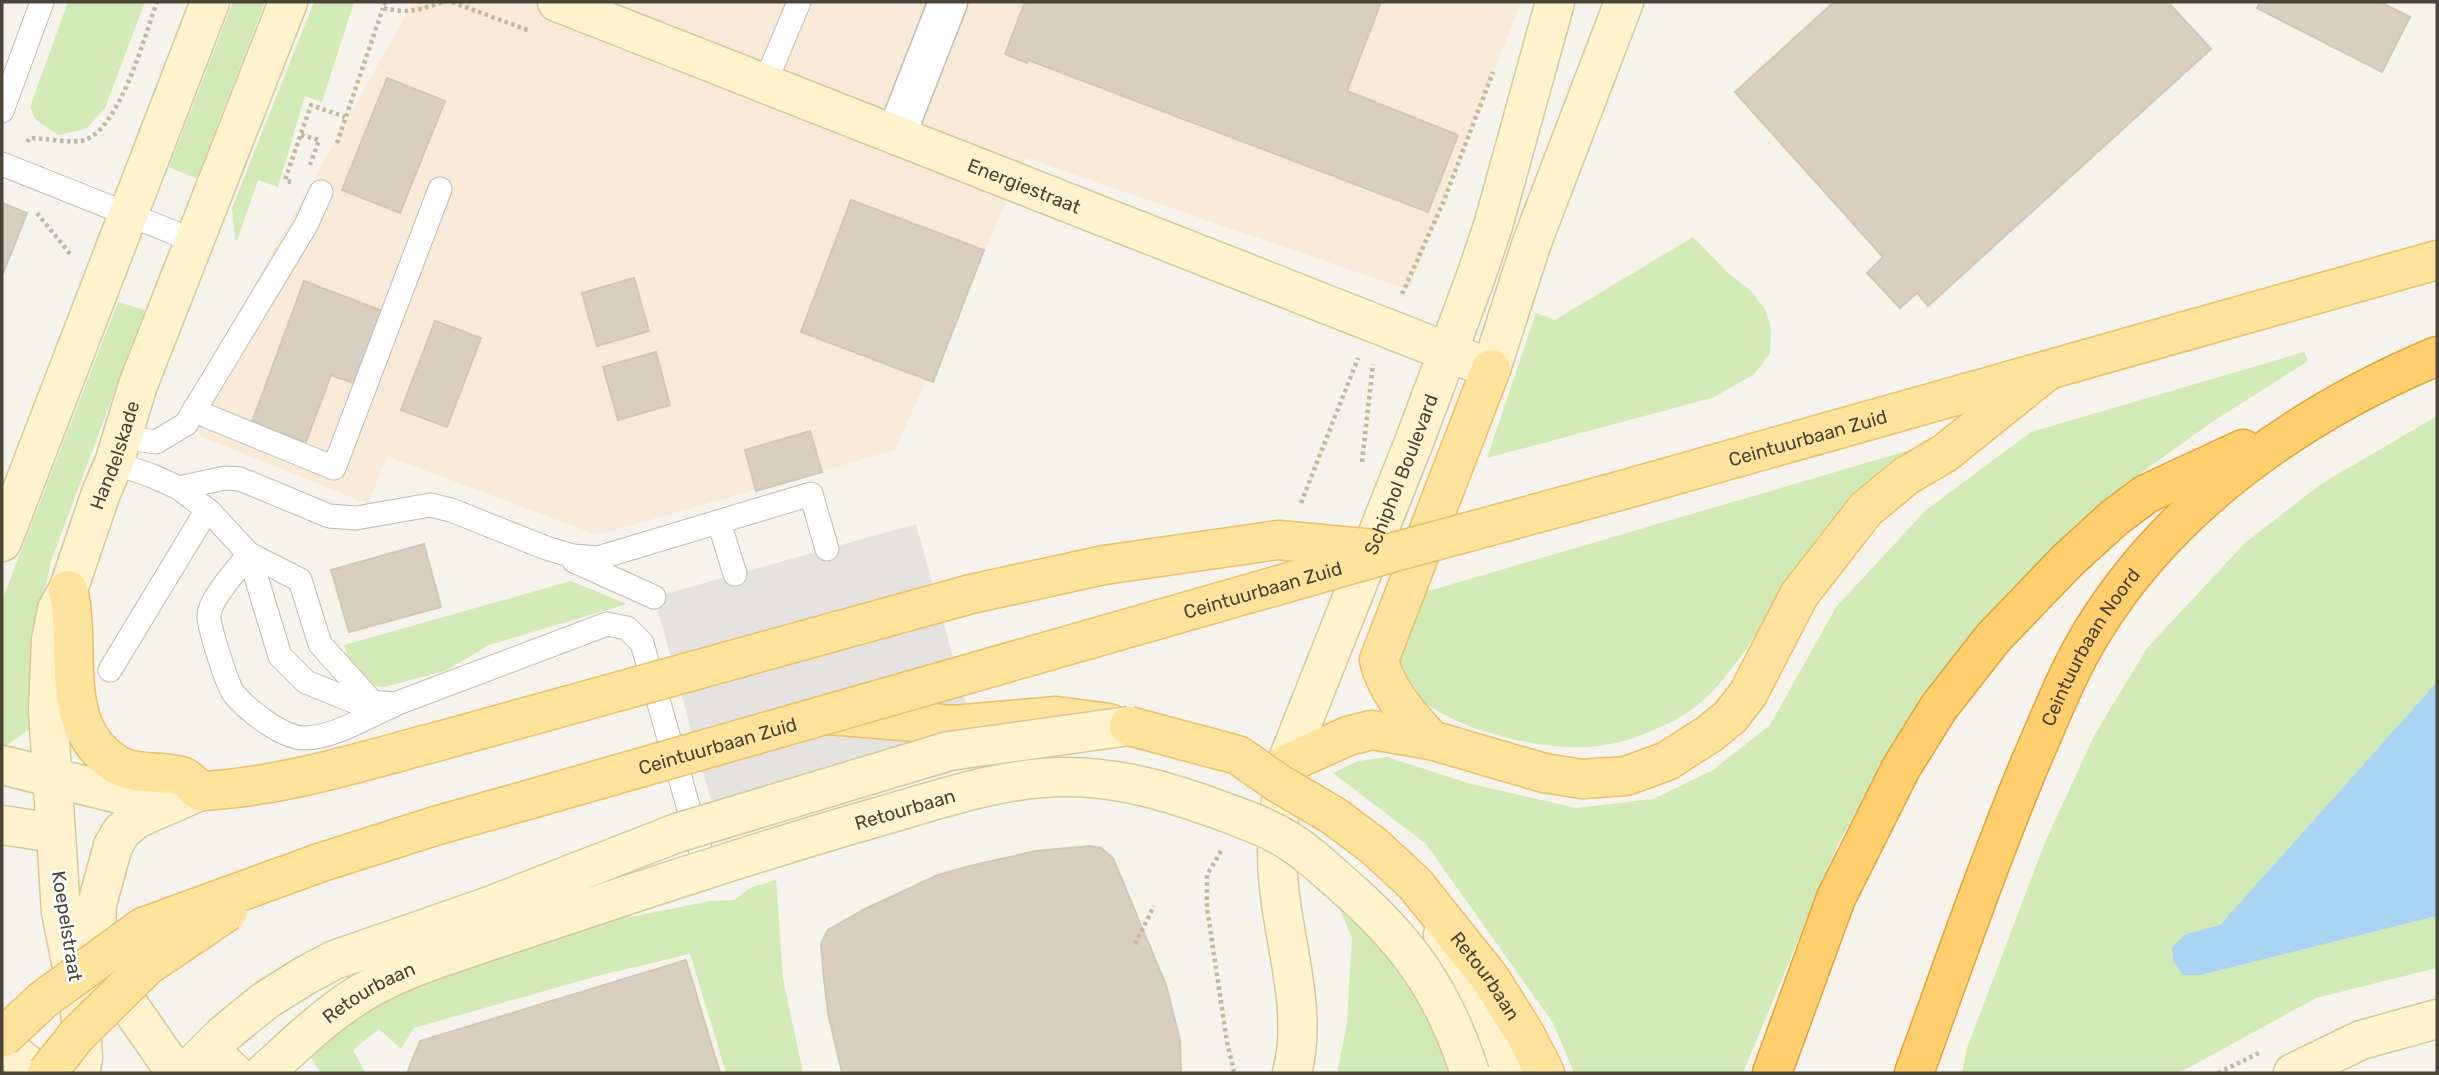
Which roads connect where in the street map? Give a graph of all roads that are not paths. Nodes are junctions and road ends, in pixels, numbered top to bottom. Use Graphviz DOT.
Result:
graph roads {
  1 [pos="42,2"];
  2 [pos="210,2"];
  3 [pos="288,2"];
  4 [pos="557,2"];
  5 [pos="799,2"];
  6 [pos="948,2"];
  7 [pos="1555,2"];
  8 [pos="1624,2"];
  9 [pos="765,83"];
  10 [pos="2,111"];
  11 [pos="896,135"];
  12 [pos="6,166"];
  13 [pos="440,189"];
  14 [pos="321,192"];
  15 [pos="128,214"];
  16 [pos="195,242"];
  17 [pos="2437,260"];
  18 [pos="1447,351"];
  19 [pos="2437,356"];
  20 [pos="1491,369"];
  21 [pos="2047,371"];
  22 [pos="2334,407"];
  23 [pos="195,408"];
  24 [pos="118,450"];
  25 [pos="179,488"];
  26 [pos="208,510"];
  27 [pos="719,522"];
  28 [pos="2,542"];
  29 [pos="546,548"];
  30 [pos="827,549"];
  31 [pos="1398,551"];
  32 [pos="249,554"];
  33 [pos="735,575"];
  34 [pos="68,590"];
  35 [pos="654,597"];
  36 [pos="110,670"];
  37 [pos="384,704"];
  38 [pos="829,715"];
  39 [pos="1129,726"];
  40 [pos="1431,740"];
  41 [pos="1286,764"];
  42 [pos="2,765"];
  43 [pos="52,779"];
  44 [pos="200,791"];
  45 [pos="2,825"];
  46 [pos="55,833"];
  47 [pos="701,852"];
  48 [pos="319,863"];
  49 [pos="1415,884"];
  50 [pos="490,924"];
  51 [pos="2437,1019"];
  52 [pos="2,1038"];
  53 [pos="2,1044"];
  54 [pos="209,1065"];
  55 [pos="38,1073"];
  56 [pos="47,1073"];
  57 [pos="80,1073"];
  58 [pos="176,1073"];
  59 [pos="264,1073"];
  60 [pos="1292,1073"];
  61 [pos="1470,1073"];
  62 [pos="1506,1073"];
  63 [pos="1545,1073"];
  64 [pos="1772,1073"];
  65 [pos="1914,1073"];
  66 [pos="2293,1073"];
  1 -- 10 [label="lane"];
  2 -- 15 [label="street"];
  3 -- 16 [label="street, Handelskade"];
  4 -- 9 [label="street, Energiestraat"];
  5 -- 9 [label="lane"];
  6 -- 11 [label="street"];
  7 -- 18 [label="street, Schiphol Boulevard"];
  8 -- 20 [label="street"];
  9 -- 11 [label="street, Energiestraat"];
  11 -- 18 [label="street, Energiestraat"];
  12 -- 15 [label="lane"];
  13 -- 23 [label="lane"];
  14 -- 23 [label="lane"];
  15 -- 16 [label="lane"];
  15 -- 28 [label="street"];
  16 -- 24 [label="street, Handelskade"];
  17 -- 21 [label="main road, Ceintuurbaan Zuid"];
  18 -- 20 [label="street, Energiestraat"];
  18 -- 41 [label="street, Schiphol Boulevard"];
  19 -- 22 [label="highway, Ceintuurbaan Noord"];
  20 -- 40 [label="main road"];
  21 -- 31 [label="main road, Ceintuurbaan Zuid, bridge"];
  21 -- 40 [label="main road"];
  22 -- 64 [label="highway"];
  22 -- 65 [label="highway, Ceintuurbaan Noord"];
  23 -- 24 [label="lane"];
  24 -- 25 [label="lane"];
  24 -- 34 [label="street, Handelskade"];
  25 -- 26 [label="lane"];
  25 -- 29 [label="lane"];
  26 -- 32 [label="lane"];
  26 -- 36 [label="lane"];
  27 -- 29 [label="lane"];
  27 -- 30 [label="lane"];
  27 -- 33 [label="lane"];
  29 -- 35 [label="lane"];
  31 -- 38 [label="main road, Ceintuurbaan Zuid, bridge"];
  31 -- 44 [label="main road, bridge"];
  32 -- 37 [label="lane"];
  32 -- 37 [label="lane"];
  32 -- 37 [label="lane"];
  34 -- 43 [label="street, Handelskade"];
  34 -- 44 [label="main road"];
  37 -- 47 [label="lane"];
  38 -- 39 [label="main road, Retourbaan, bridge"];
  38 -- 48 [label="main road, Ceintuurbaan Zuid, bridge"];
  39 -- 49 [label="main road, Retourbaan, bridge"];
  39 -- 50 [label="street, bridge"];
  40 -- 41 [label="main road"];
  41 -- 60 [label="street, Schiphol Boulevard"];
  42 -- 43 [label="street"];
  43 -- 44 [label="street"];
  43 -- 46 [label="street, Koepelstraat"];
  44 -- 58 [label="street"];
  45 -- 46 [label="street"];
  46 -- 57 [label="street, Koepelstraat"];
  48 -- 52 [label="main road, bridge"];
  48 -- 56 [label="main road, Ceintuurbaan Zuid, bridge"];
  49 -- 62 [label="street, Retourbaan"];
  49 -- 63 [label="main road, Retourbaan"];
  50 -- 54 [label="street"];
  50 -- 59 [label="street, Retourbaan"];
  50 -- 61 [label="street, Retourbaan, bridge"];
  51 -- 66 [label="street"];
  53 -- 55 [label="street"];
}
